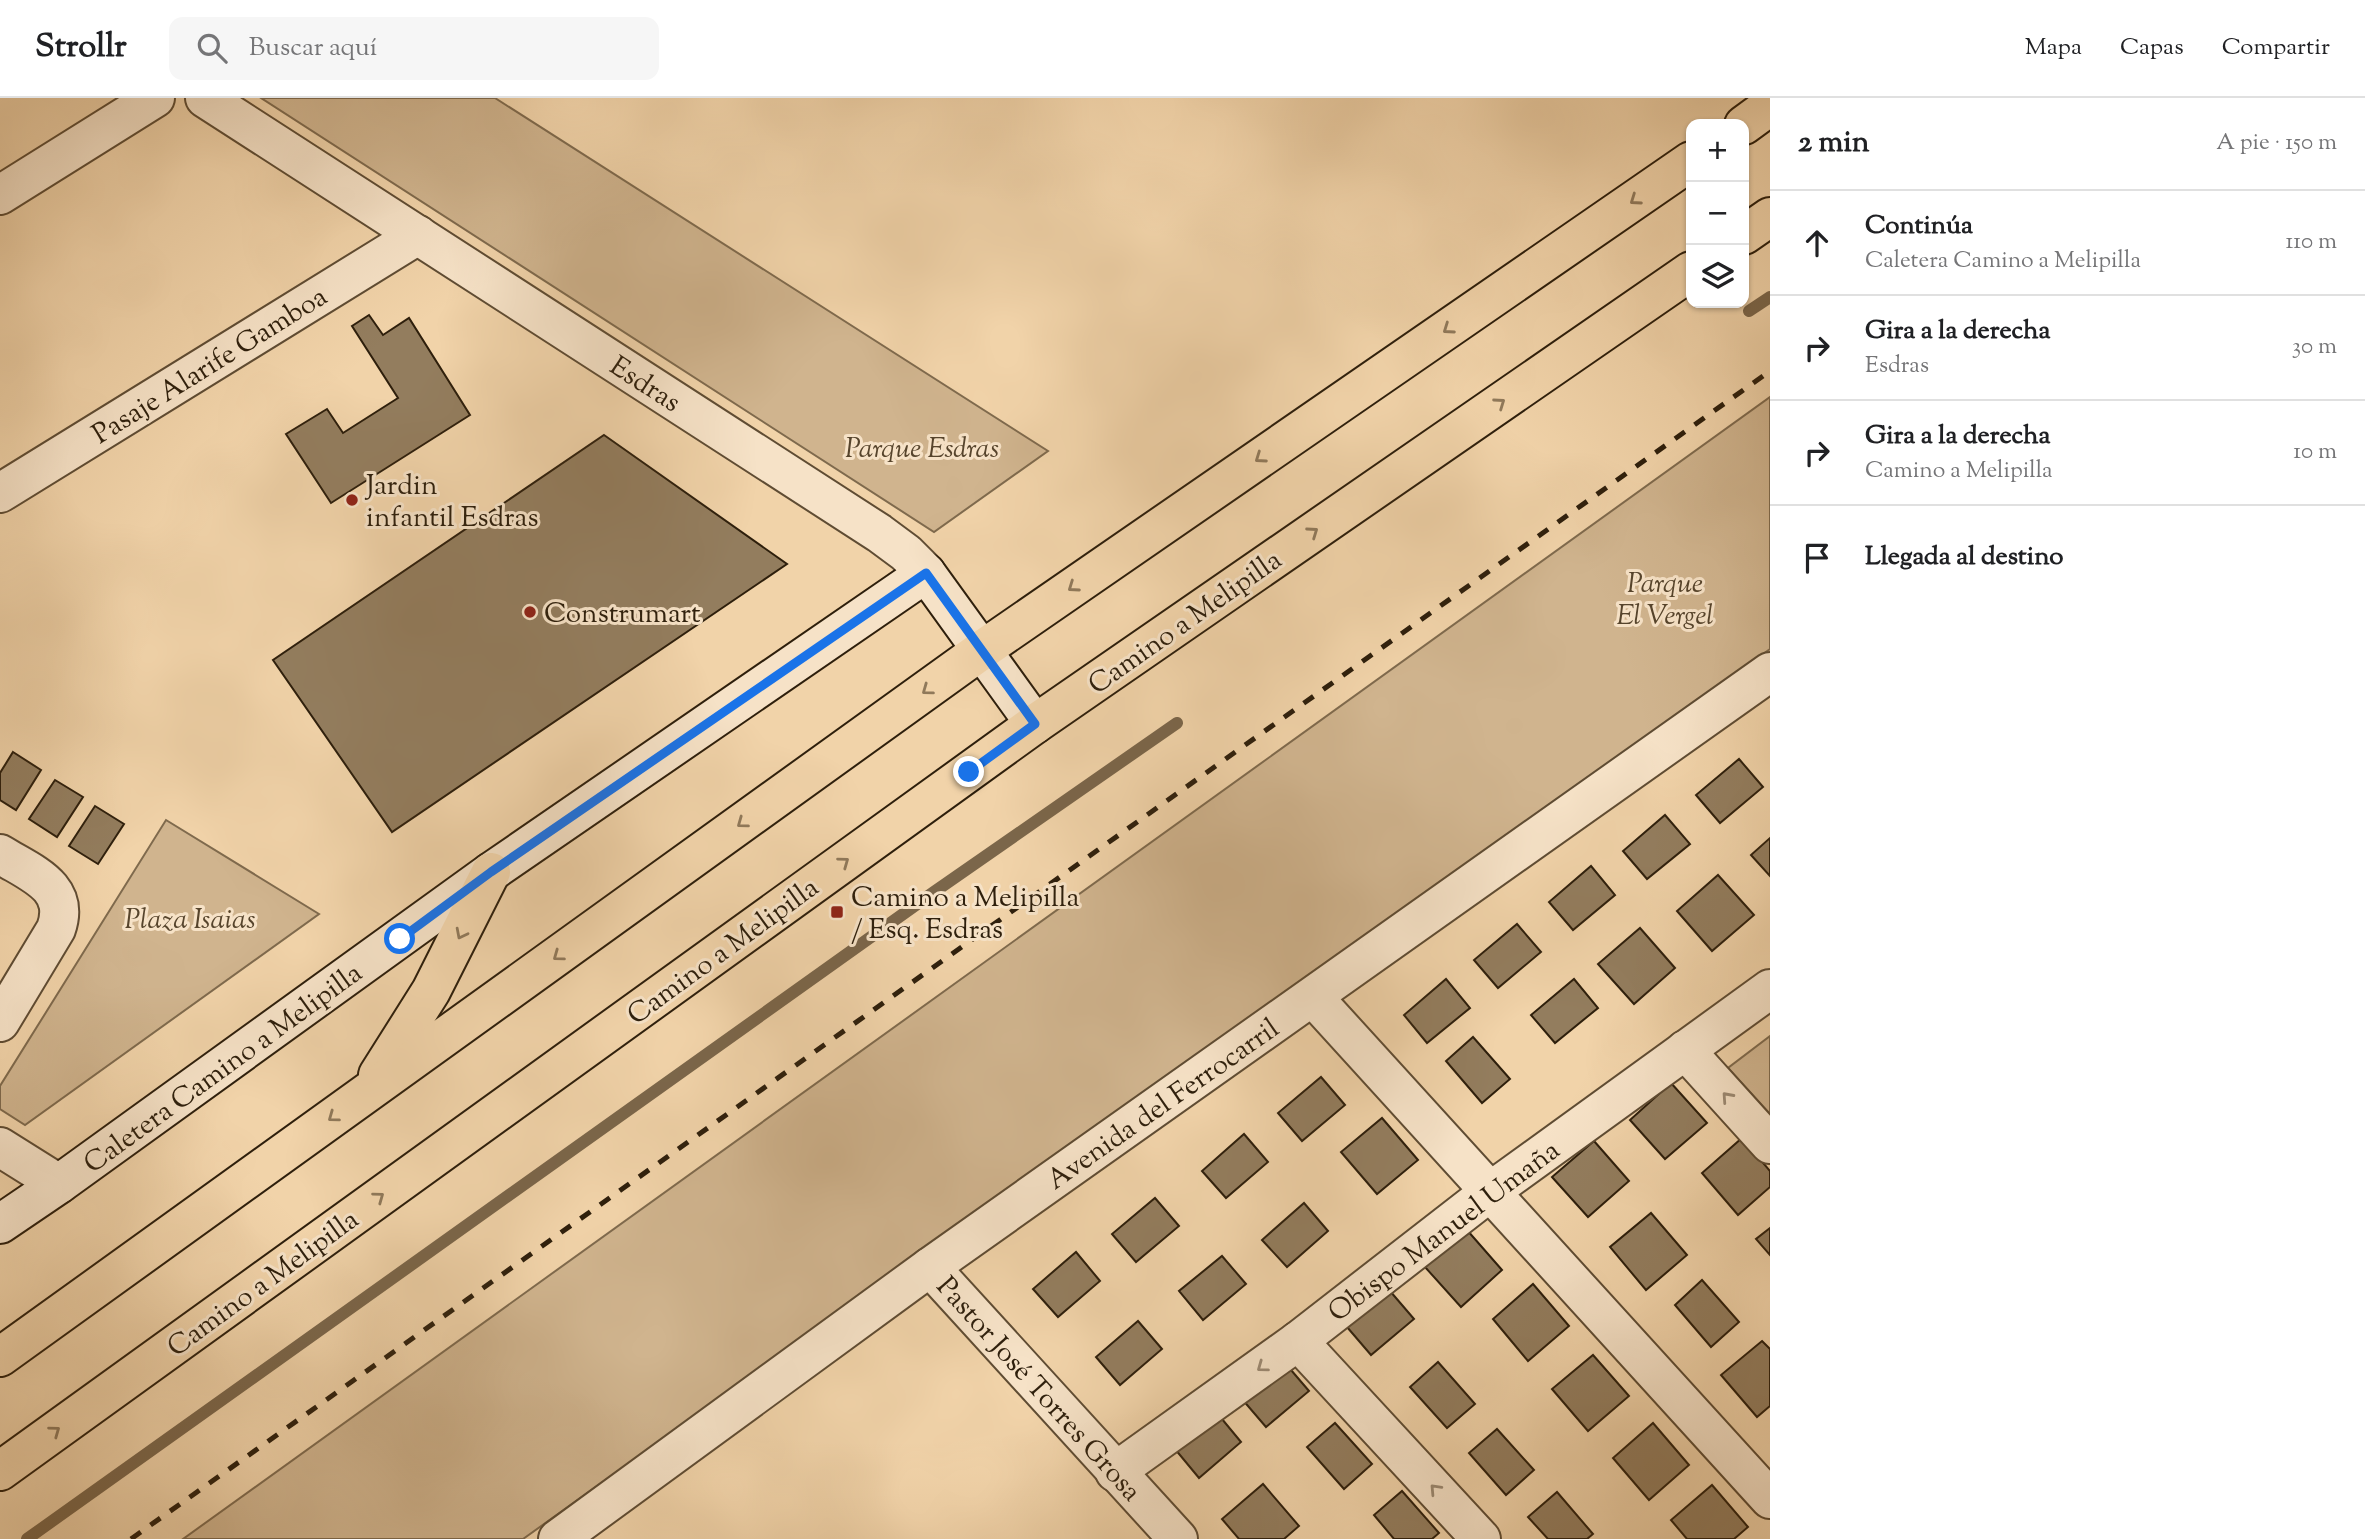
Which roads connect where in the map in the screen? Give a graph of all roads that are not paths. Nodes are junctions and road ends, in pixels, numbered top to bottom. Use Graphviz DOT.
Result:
graph roads {
  1 [pos="155,98"];
  2 [pos="205,98"];
  3 [pos="1770,106"];
  4 [pos="1749,121"];
  5 [pos="1686,164"];
  6 [pos="0,195"];
  7 [pos="1770,217"];
  8 [pos="1749,232"];
  9 [pos="418,235"];
  10 [pos="1686,274"];
  11 [pos="0,493"];
  12 [pos="926,573"];
  13 [pos="982,650"];
  14 [pos="1770,672"];
  15 [pos="1035,724"];
  16 [pos="0,854"];
  17 [pos="491,872"];
  18 [pos="1770,989"];
  19 [pos="1313,997"];
  20 [pos="0,1022"];
  21 [pos="1685,1050"];
  22 [pos="363,1096"];
  23 [pos="1770,1144"];
  24 [pos="0,1147"];
  25 [pos="59,1184"];
  26 [pos="1491,1191"];
  27 [pos="0,1224"];
  28 [pos="930,1267"];
  29 [pos="1298,1341"];
  30 [pos="0,1357"];
  31 [pos="0,1471"];
  32 [pos="1115,1472"];
  33 [pos="1770,1499"];
  34 [pos="558,1539"];
  35 [pos="1178,1539"];
  36 [pos="1481,1539"];
  1 -- 6 [label="street"];
  2 -- 9 [label="street, Esdras"];
  3 -- 4 [label="main road"];
  5 -- 13 [label="main road, one-way"];
  7 -- 8 [label="main road"];
  9 -- 11 [label="street, Pasaje Alarife Gamboa"];
  9 -- 12 [label="street, Esdras"];
  15 -- 10 [label="main road, Camino a Melipilla, one-way"];
  12 -- 13 [label="street, Esdras"];
  12 -- 17 [label="street, Caletera Camino a Melipilla"];
  13 -- 15 [label="street, Esdras"];
  13 -- 22 [label="main road, one-way"];
  14 -- 19 [label="street, Avenida del Ferrocarril"];
  31 -- 15 [label="main road, Camino a Melipilla, one-way"];
  16 -- 20 [label="street"];
  17 -- 22 [label="main road, one-way"];
  17 -- 25 [label="street, Caletera Camino a Melipilla"];
  18 -- 21 [label="street, Obispo Manuel Umaña"];
  19 -- 26 [label="street"];
  19 -- 28 [label="street, Avenida del Ferrocarril"];
  23 -- 21 [label="street, one-way"];
  21 -- 26 [label="street, Obispo Manuel Umaña"];
  22 -- 30 [label="main road, one-way"];
  24 -- 25 [label="street"];
  25 -- 27 [label="street, Caletera Camino a Melipilla"];
  26 -- 29 [label="street, Obispo Manuel Umaña"];
  26 -- 33 [label="street"];
  28 -- 32 [label="street, Pastor José Torres Grosa"];
  28 -- 34 [label="street, Avenida del Ferrocarril"];
  29 -- 32 [label="street, Obispo Manuel Umaña, one-way"];
  36 -- 29 [label="street, one-way"];
  32 -- 35 [label="street, Pastor José Torres Grosa"];
}
